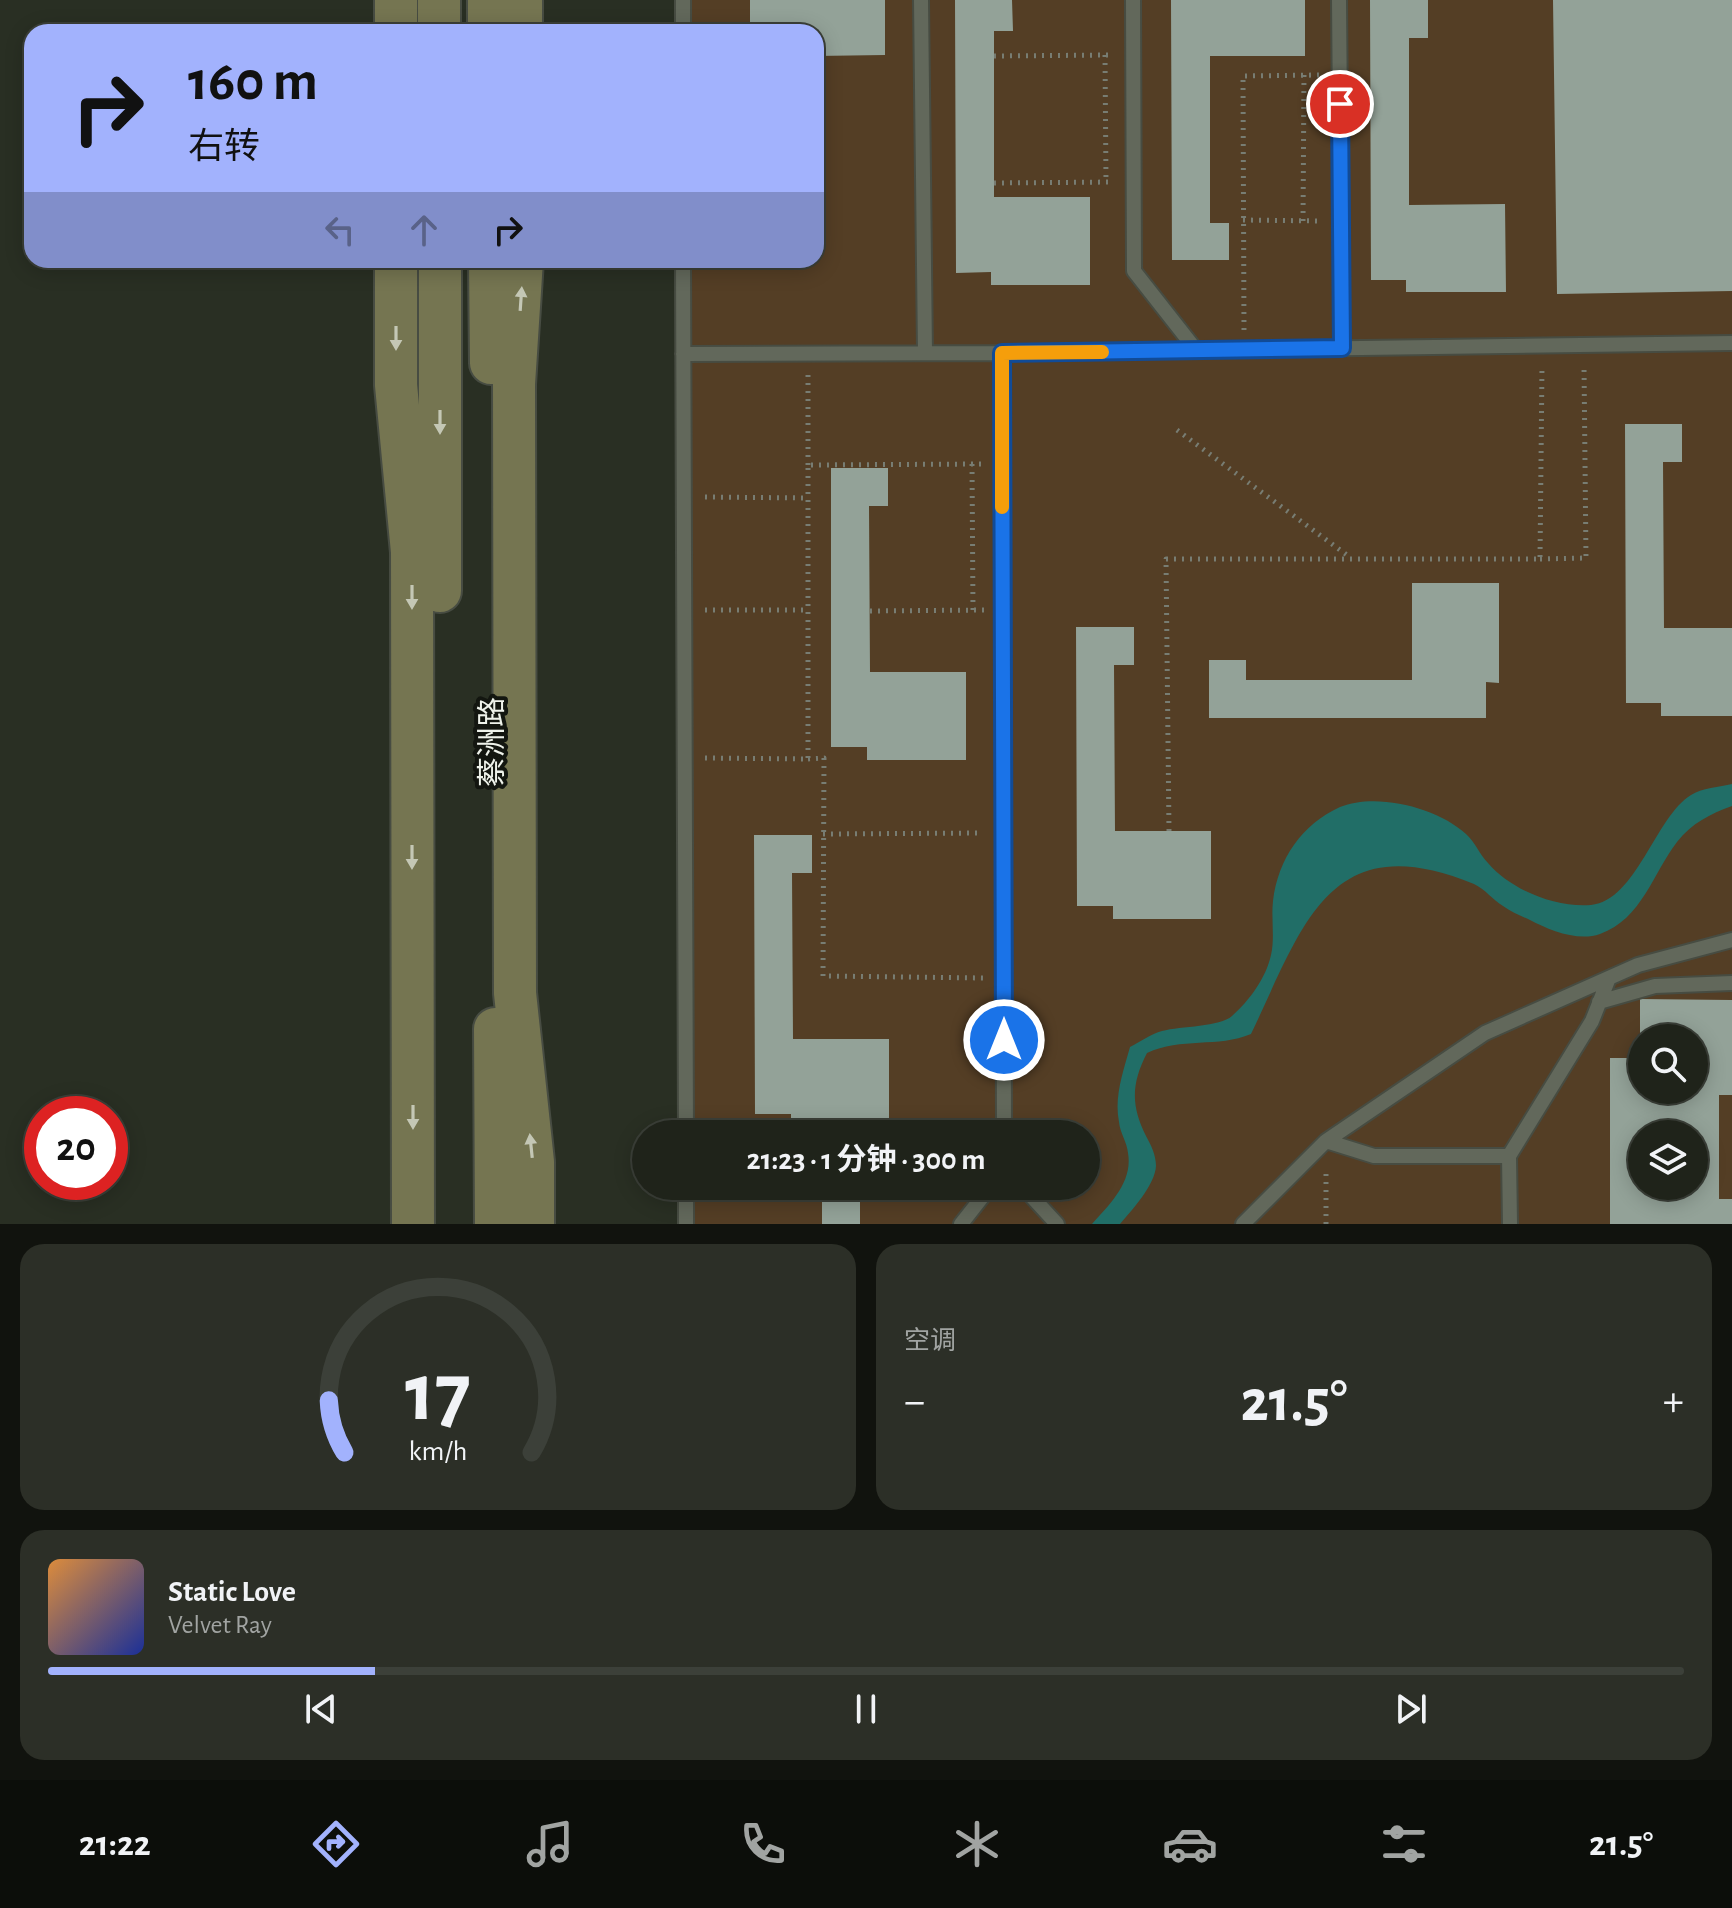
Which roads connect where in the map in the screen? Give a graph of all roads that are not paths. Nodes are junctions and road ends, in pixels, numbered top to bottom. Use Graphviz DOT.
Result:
graph roads {
  1 [pos="396,0"];
  2 [pos="439,0"];
  3 [pos="489,0"];
  4 [pos="521,0"];
  5 [pos="683,0"];
  6 [pos="921,0"];
  7 [pos="1133,0"];
  8 [pos="1339,0"];
  9 [pos="396,24"];
  10 [pos="439,24"];
  11 [pos="489,24"];
  12 [pos="521,24"];
  13 [pos="683,24"];
  14 [pos="396,268"];
  15 [pos="440,268"];
  16 [pos="490,268"];
  17 [pos="521,268"];
  18 [pos="683,268"];
  19 [pos="1732,343"];
  20 [pos="1342,348"];
  21 [pos="1196,350"];
  22 [pos="925,353"];
  23 [pos="1002,353"];
  24 [pos="683,354"];
  25 [pos="1732,940"];
  26 [pos="1609,978"];
  27 [pos="1732,983"];
  28 [pos="1599,1002"];
  29 [pos="686,1120"];
  30 [pos="1004,1120"];
  31 [pos="1326,1141"];
  32 [pos="1509,1156"];
  33 [pos="686,1200"];
  34 [pos="980,1200"];
  35 [pos="1035,1200"];
  36 [pos="413,1224"];
  37 [pos="442,1224"];
  38 [pos="496,1224"];
  39 [pos="533,1224"];
  40 [pos="686,1224"];
  41 [pos="961,1224"];
  42 [pos="1057,1224"];
  43 [pos="1243,1224"];
  44 [pos="1510,1224"];
  1 -- 9 [label="street"];
  2 -- 10 [label="street"];
  3 -- 11 [label="street"];
  4 -- 12 [label="street"];
  5 -- 13 [label="lane"];
  6 -- 22 [label="lane"];
  7 -- 21 [label="lane"];
  8 -- 20 [label="lane"];
  14 -- 36 [label="street, one-way"];
  15 -- 37 [label="street, 蔡洲路, one-way"];
  16 -- 38 [label="street, 蔡洲路"];
  39 -- 17 [label="street, one-way"];
  18 -- 24 [label="lane"];
  19 -- 20 [label="lane"];
  20 -- 21 [label="lane"];
  21 -- 23 [label="lane"];
  22 -- 23 [label="lane"];
  22 -- 24 [label="lane"];
  23 -- 30 [label="lane"];
  24 -- 29 [label="lane"];
  25 -- 26 [label="lane"];
  26 -- 28 [label="lane"];
  26 -- 31 [label="lane"];
  27 -- 28 [label="lane"];
  28 -- 32 [label="lane"];
  31 -- 32 [label="lane"];
  31 -- 43 [label="lane"];
  32 -- 44 [label="lane"];
  33 -- 40 [label="lane"];
  34 -- 41 [label="lane"];
  35 -- 42 [label="lane"];
}
